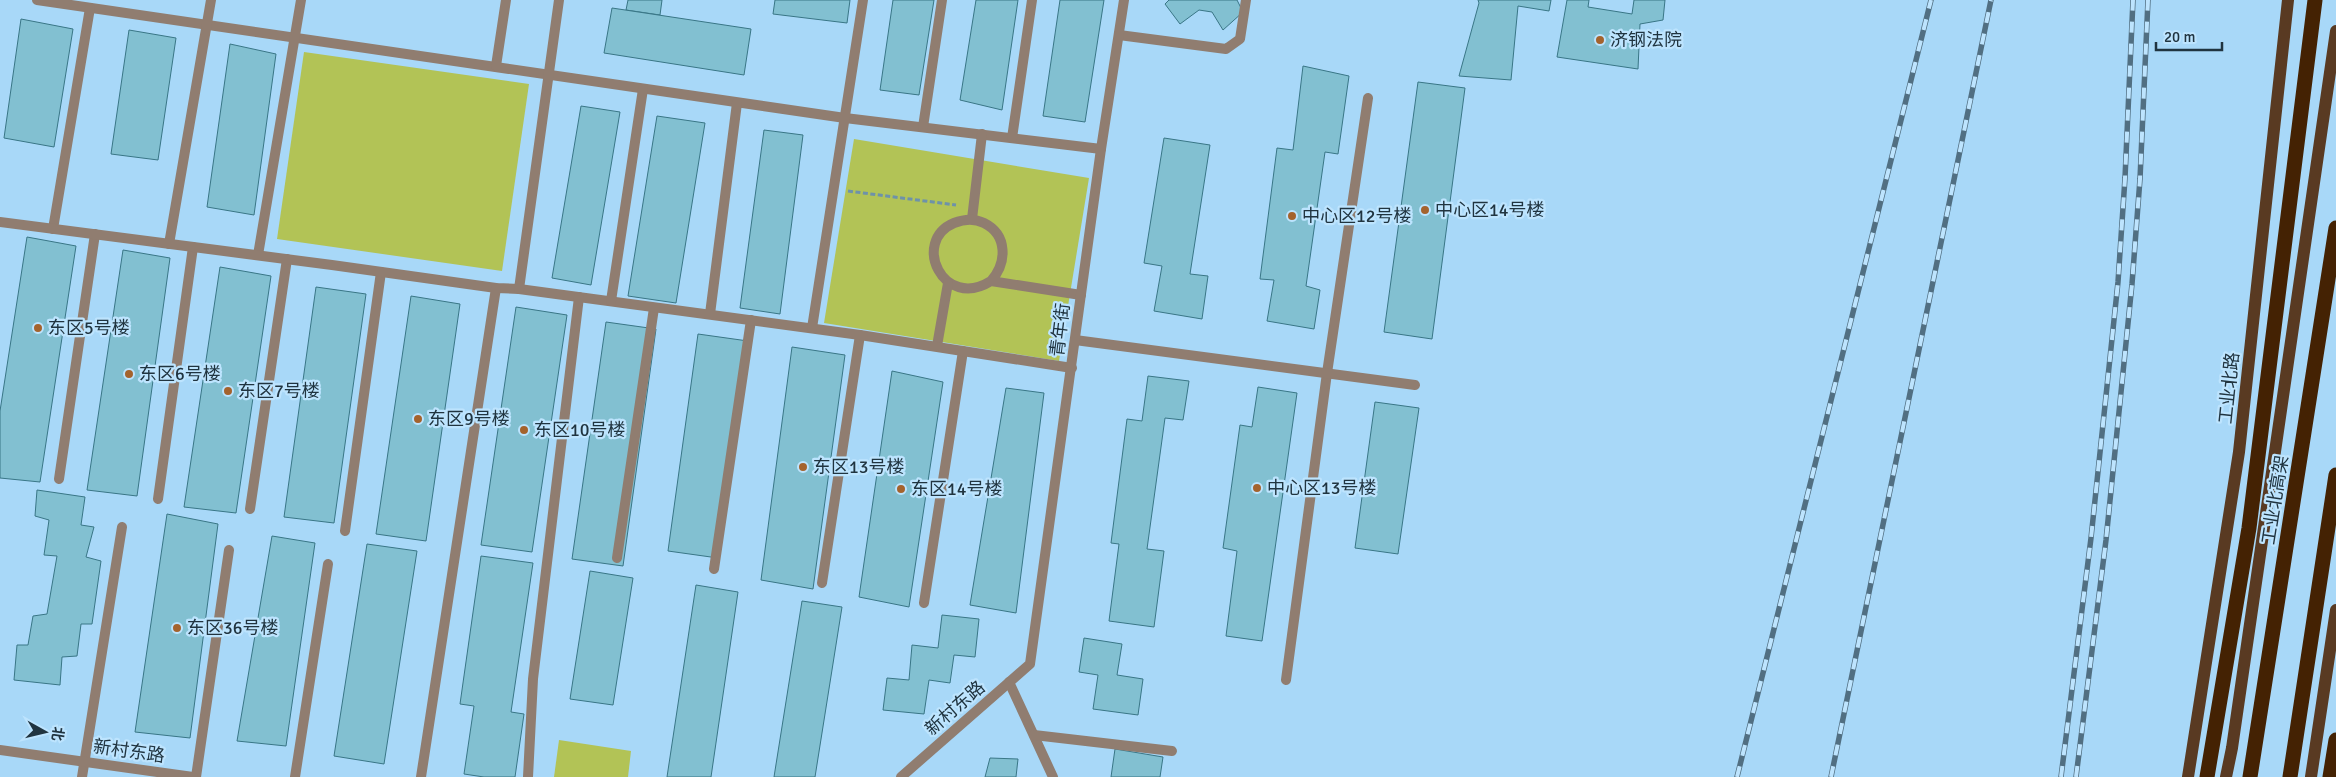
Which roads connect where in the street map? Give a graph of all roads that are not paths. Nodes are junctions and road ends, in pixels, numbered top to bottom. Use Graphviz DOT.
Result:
graph roads {
  1 [pos="37,0"];
  2 [pos="211,0"];
  3 [pos="301,0"];
  4 [pos="506,0"];
  5 [pos="559,0"];
  6 [pos="863,0"];
  7 [pos="942,0"];
  8 [pos="1032,0"];
  9 [pos="1124,0"];
  10 [pos="1246,0"];
  11 [pos="2288,0"];
  12 [pos="2315,0"];
  13 [pos="110,5"];
  14 [pos="90,8"];
  15 [pos="207,25"];
  16 [pos="2336,31"];
  17 [pos="1119,35"];
  18 [pos="296,38"];
  19 [pos="496,66"];
  20 [pos="548,75"];
  21 [pos="643,89"];
  22 [pos="1368,98"];
  23 [pos="738,103"];
  24 [pos="845,118"];
  25 [pos="923,128"];
  26 [pos="982,134"];
  27 [pos="1012,138"];
  28 [pos="1101,149"];
  29 [pos="972,219"];
  30 [pos="0,222"];
  31 [pos="2336,228"];
  32 [pos="53,229"];
  33 [pos="95,234"];
  34 [pos="169,244"];
  35 [pos="193,247"];
  36 [pos="258,255"];
  37 [pos="287,259"];
  38 [pos="381,272"];
  39 [pos="991,281"];
  40 [pos="948,283"];
  41 [pos="496,288"];
  42 [pos="519,289"];
  43 [pos="1081,295"];
  44 [pos="579,297"];
  45 [pos="610,301"];
  46 [pos="654,308"];
  47 [pos="710,314"];
  48 [pos="751,320"];
  49 [pos="812,328"];
  50 [pos="860,335"];
  51 [pos="1075,340"];
  52 [pos="937,346"];
  53 [pos="963,351"];
  54 [pos="1072,368"];
  55 [pos="1327,373"];
  56 [pos="1416,385"];
  57 [pos="2336,475"];
  58 [pos="59,479"];
  59 [pos="158,498"];
  60 [pos="250,509"];
  61 [pos="122,527"];
  62 [pos="345,531"];
  63 [pos="230,550"];
  64 [pos="617,558"];
  65 [pos="328,564"];
  66 [pos="714,569"];
  67 [pos="822,583"];
  68 [pos="924,603"];
  69 [pos="2336,610"];
  70 [pos="1030,664"];
  71 [pos="1286,680"];
  72 [pos="1009,682"];
  73 [pos="1034,736"];
  74 [pos="2336,740"];
  75 [pos="0,750"];
  76 [pos="1172,750"];
  77 [pos="84,762"];
  78 [pos="82,777"];
  79 [pos="195,777"];
  80 [pos="295,777"];
  81 [pos="421,777"];
  82 [pos="528,777"];
  83 [pos="901,777"];
  84 [pos="1053,777"];
  85 [pos="2188,777"];
  86 [pos="2207,777"];
  87 [pos="2226,777"];
  88 [pos="2250,777"];
  89 [pos="2290,777"];
  90 [pos="2311,777"];
  91 [pos="2330,777"];
  1 -- 14 [label="street"];
  2 -- 15 [label="street"];
  3 -- 18 [label="street"];
  4 -- 19 [label="street"];
  5 -- 20 [label="street"];
  6 -- 24 [label="street"];
  7 -- 25 [label="street"];
  8 -- 27 [label="street"];
  9 -- 17 [label="street, 青年街"];
  10 -- 17 [label="street"];
  11 -- 85 [label="main road, 工业北路"];
  12 -- 86 [label="highway"];
  13 -- 14 [label="street"];
  13 -- 15 [label="street"];
  14 -- 32 [label="street"];
  15 -- 18 [label="street"];
  15 -- 34 [label="street"];
  16 -- 87 [label="main road"];
  17 -- 28 [label="street, 青年街"];
  18 -- 19 [label="street"];
  18 -- 36 [label="street"];
  19 -- 20 [label="street"];
  20 -- 21 [label="street"];
  20 -- 42 [label="street"];
  21 -- 23 [label="street"];
  21 -- 45 [label="street"];
  22 -- 55 [label="street"];
  23 -- 24 [label="street"];
  23 -- 47 [label="street"];
  24 -- 25 [label="street"];
  24 -- 49 [label="street"];
  25 -- 26 [label="street"];
  26 -- 27 [label="street"];
  26 -- 29 [label="street"];
  27 -- 28 [label="street"];
  28 -- 43 [label="street, 青年街"];
  29 -- 39 [label="street"];
  29 -- 40 [label="street"];
  30 -- 32 [label="street"];
  31 -- 88 [label="highway, 工业北高架"];
  32 -- 33 [label="street"];
  33 -- 34 [label="street"];
  33 -- 58 [label="street"];
  34 -- 35 [label="street"];
  35 -- 36 [label="street"];
  35 -- 59 [label="street"];
  36 -- 37 [label="street"];
  37 -- 38 [label="street"];
  37 -- 60 [label="street"];
  38 -- 41 [label="street"];
  38 -- 62 [label="street"];
  39 -- 40 [label="street"];
  39 -- 43 [label="street"];
  40 -- 52 [label="street"];
  41 -- 42 [label="street"];
  41 -- 81 [label="street"];
  42 -- 44 [label="street"];
  43 -- 51 [label="street, 青年街"];
  44 -- 45 [label="street"];
  44 -- 82 [label="street"];
  45 -- 46 [label="street"];
  46 -- 47 [label="street"];
  46 -- 64 [label="street"];
  47 -- 48 [label="street"];
  48 -- 49 [label="street"];
  48 -- 66 [label="street"];
  49 -- 50 [label="street"];
  50 -- 52 [label="street"];
  50 -- 67 [label="street"];
  51 -- 54 [label="street, 青年街"];
  51 -- 55 [label="street"];
  52 -- 53 [label="street"];
  53 -- 54 [label="street"];
  53 -- 68 [label="street"];
  54 -- 70 [label="street, 青年街"];
  55 -- 56 [label="street"];
  55 -- 71 [label="street"];
  57 -- 89 [label="highway"];
  61 -- 77 [label="street"];
  63 -- 79 [label="street"];
  65 -- 80 [label="street"];
  69 -- 90 [label="main road"];
  70 -- 72 [label="street, 新村东路"];
  72 -- 73 [label="street"];
  72 -- 83 [label="street, 新村东路"];
  73 -- 76 [label="street"];
  73 -- 84 [label="street"];
  74 -- 91 [label="highway"];
  75 -- 77 [label="street, 新村东路"];
  77 -- 78 [label="street"];
  77 -- 79 [label="street, 新村东路"];
}
